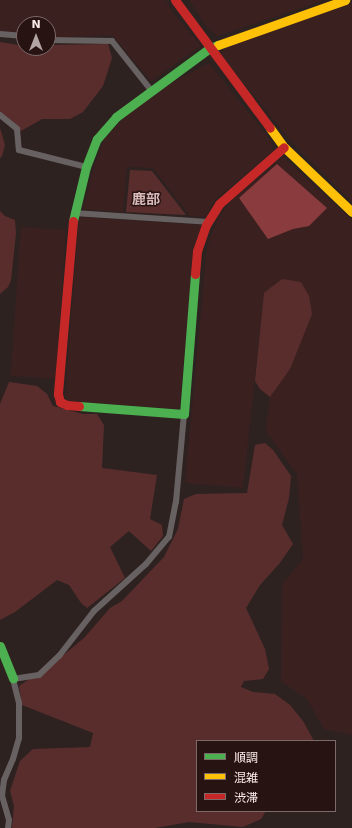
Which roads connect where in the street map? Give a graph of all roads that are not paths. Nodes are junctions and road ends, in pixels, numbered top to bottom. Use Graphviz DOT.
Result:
graph roads {
  1 [pos="175,0"];
  2 [pos="345,0"];
  3 [pos="0,34"];
  4 [pos="16,35"];
  5 [pos="56,40"];
  6 [pos="210,48"];
  7 [pos="151,90"];
  8 [pos="0,115"];
  9 [pos="284,147"];
  10 [pos="86,167"];
  11 [pos="352,212"];
  12 [pos="74,213"];
  13 [pos="208,222"];
  14 [pos="184,414"];
  15 [pos="0,646"];
  16 [pos="13,679"];
  17 [pos="8,828"];
  1 -- 6 [label="street"];
  2 -- 6 [label="street"];
  3 -- 4 [label="street"];
  5 -- 7 [label="street"];
  6 -- 7 [label="street"];
  6 -- 9 [label="street"];
  7 -- 10 [label="street"];
  8 -- 10 [label="street"];
  9 -- 11 [label="street"];
  9 -- 13 [label="street"];
  10 -- 12 [label="street"];
  12 -- 13 [label="street"];
  12 -- 14 [label="street"];
  13 -- 14 [label="street"];
  14 -- 16 [label="street"];
  15 -- 16 [label="street"];
  16 -- 17 [label="street"];
}
